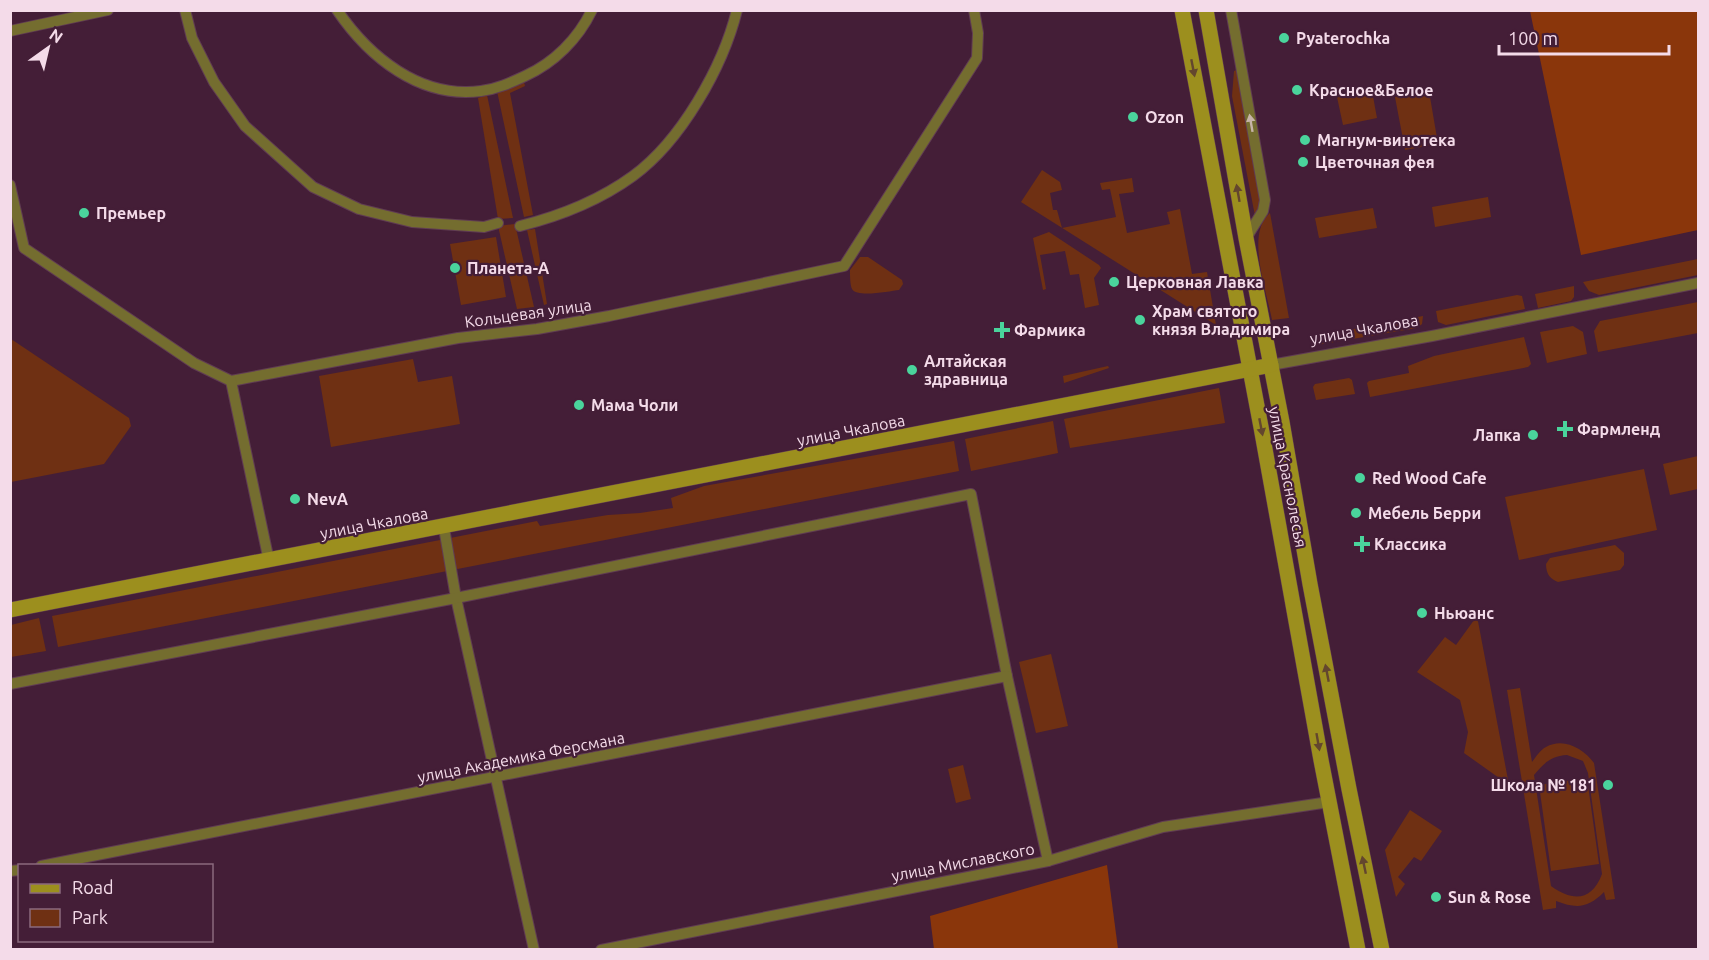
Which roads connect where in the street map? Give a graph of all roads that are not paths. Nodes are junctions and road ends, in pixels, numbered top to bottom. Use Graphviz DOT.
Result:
graph roads {
  1 [pos="108,10"];
  2 [pos="185,10"];
  3 [pos="337,10"];
  4 [pos="592,10"];
  5 [pos="738,10"];
  6 [pos="974,10"];
  7 [pos="1182,10"];
  8 [pos="1206,10"];
  9 [pos="1231,10"];
  10 [pos="10,31"];
  11 [pos="10,185"];
  12 [pos="498,223"];
  13 [pos="520,226"];
  14 [pos="1246,238"];
  15 [pos="1698,282"];
  16 [pos="1271,365"];
  17 [pos="1249,369"];
  18 [pos="231,381"];
  19 [pos="444,528"];
  20 [pos="269,561"];
  21 [pos="456,598"];
  22 [pos="10,610"];
  23 [pos="1007,676"];
  24 [pos="10,684"];
  25 [pos="495,778"];
  26 [pos="1329,802"];
  27 [pos="1048,861"];
  28 [pos="51,864"];
  29 [pos="1378,921"];
  30 [pos="1354,926"];
  31 [pos="534,950"];
  32 [pos="602,950"];
  33 [pos="1358,950"];
  34 [pos="1382,950"];
  1 -- 10 [label="street"];
  2 -- 12 [label="street"];
  3 -- 4 [label="street"];
  5 -- 13 [label="street"];
  6 -- 18 [label="street, Кольцевая улица"];
  7 -- 17 [label="street, улица Краснолесья, one-way"];
  14 -- 8 [label="street, улица Краснолесья, one-way"];
  14 -- 9 [label="street, one-way"];
  11 -- 18 [label="street"];
  14 -- 16 [label="street, улица Краснолесья"];
  15 -- 16 [label="street, улица Чкалова"];
  16 -- 17 [label="street, улица Чкалова"];
  29 -- 16 [label="street, улица Краснолесья, one-way"];
  17 -- 19 [label="street, улица Чкалова"];
  17 -- 26 [label="street, улица Краснолесья, one-way"];
  18 -- 20 [label="street"];
  19 -- 20 [label="street, улица Чкалова"];
  19 -- 21 [label="street"];
  20 -- 22 [label="street, улица Чкалова"];
  21 -- 23 [label="street"];
  21 -- 24 [label="street"];
  21 -- 25 [label="street"];
  23 -- 25 [label="street, улица Академика Ферсмана"];
  23 -- 27 [label="street"];
  25 -- 28 [label="street, улица Академика Ферсмана"];
  25 -- 31 [label="street"];
  26 -- 27 [label="street, улица Миславского"];
  26 -- 30 [label="street, улица Краснолесья"];
  27 -- 32 [label="street, улица Миславского"];
  29 -- 30 [label="street"];
  29 -- 34 [label="street, улица Краснолесья"];
  30 -- 33 [label="street, улица Краснолесья"];
}
